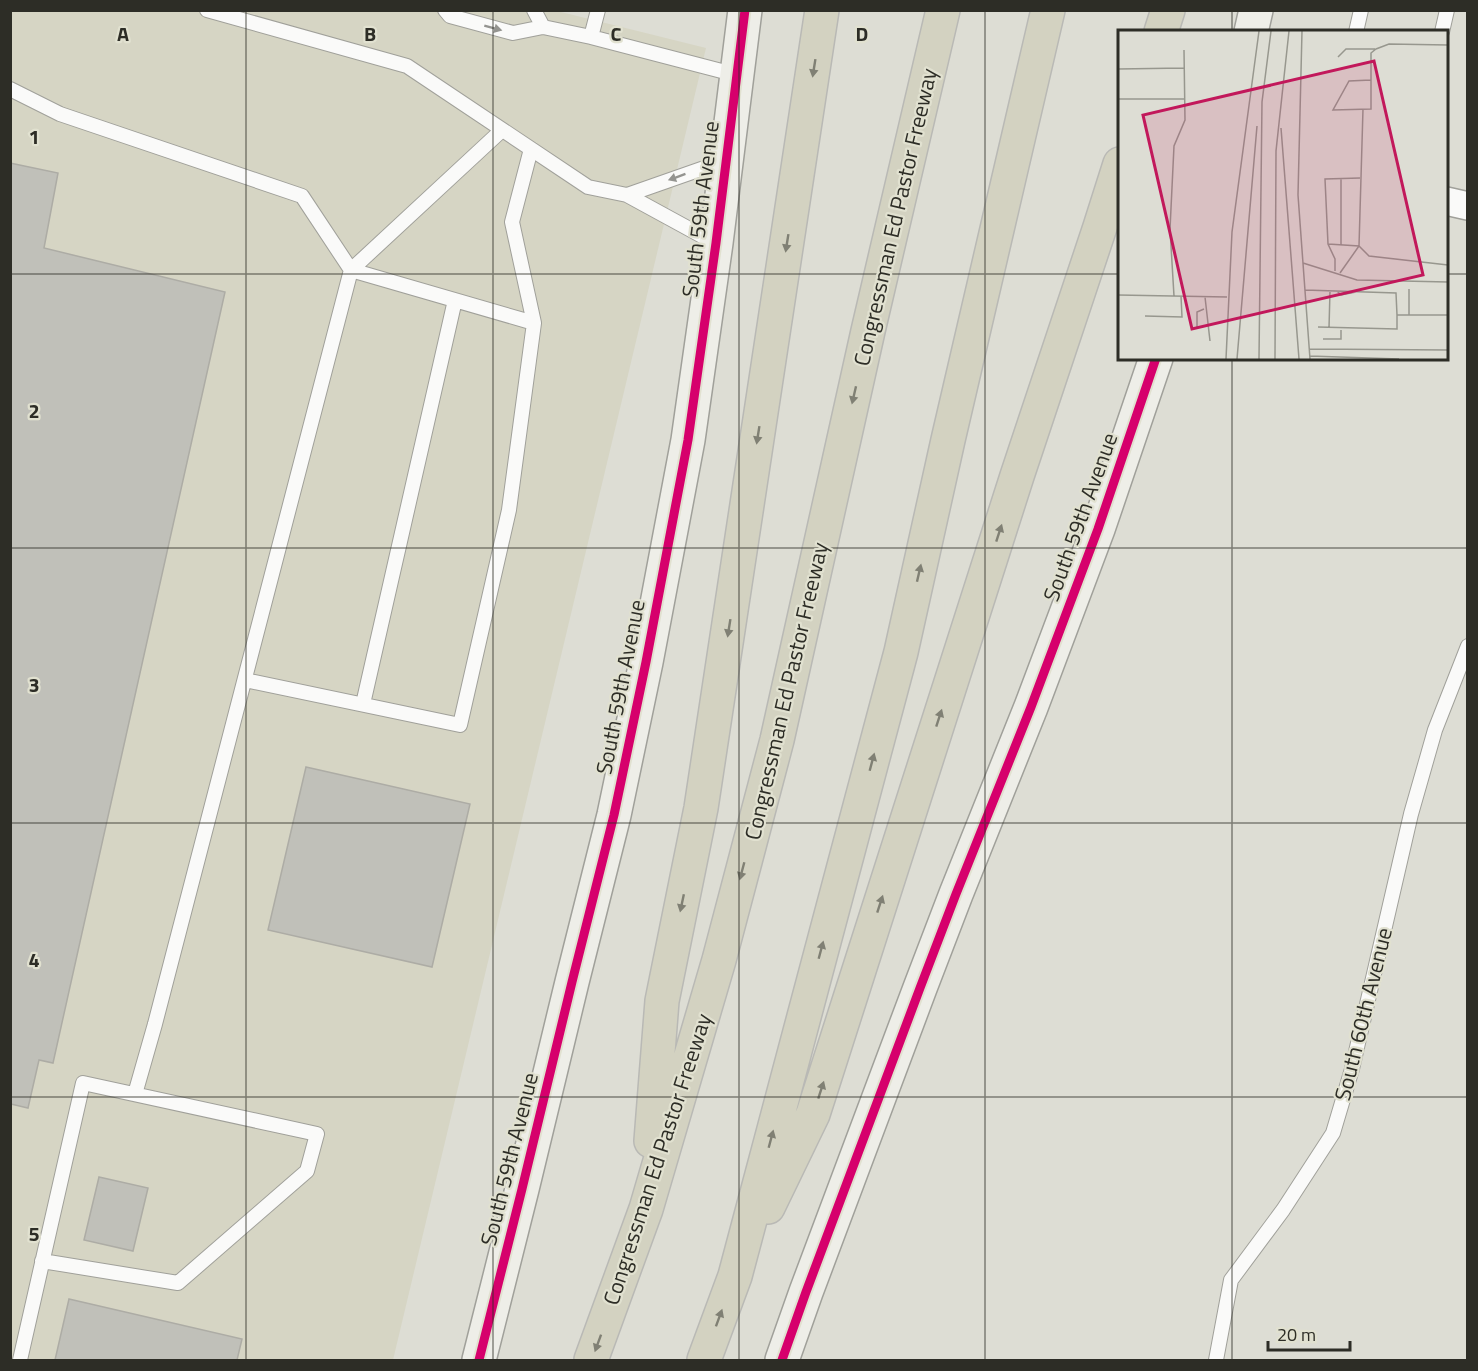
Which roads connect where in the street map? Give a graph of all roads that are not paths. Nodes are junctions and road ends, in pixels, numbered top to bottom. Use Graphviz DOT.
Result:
graph roads {
  1 [pos="207,10"];
  2 [pos="445,10"];
  3 [pos="534,10"];
  4 [pos="598,10"];
  5 [pos="745,10"];
  6 [pos="822,10"];
  7 [pos="943,10"];
  8 [pos="1048,10"];
  9 [pos="1168,10"];
  10 [pos="1256,10"];
  11 [pos="1361,10"];
  12 [pos="1447,10"];
  13 [pos="543,27"];
  14 [pos="1162,30"];
  15 [pos="1251,30"];
  16 [pos="1356,30"];
  17 [pos="1442,30"];
  18 [pos="591,37"];
  19 [pos="737,75"];
  20 [pos="10,89"];
  21 [pos="502,130"];
  22 [pos="531,149"];
  23 [pos="726,160"];
  24 [pos="1118,167"];
  25 [pos="627,195"];
  26 [pos="1448,201"];
  27 [pos="1467,206"];
  28 [pos="716,243"];
  29 [pos="351,270"];
  30 [pos="455,300"];
  31 [pos="534,323"];
  32 [pos="1155,360"];
  33 [pos="1467,646"];
  34 [pos="245,680"];
  35 [pos="363,704"];
  36 [pos="135,1094"];
  37 [pos="646,1209"];
  38 [pos="42,1261"];
  39 [pos="735,1276"];
  40 [pos="20,1360"];
  41 [pos="479,1360"];
  42 [pos="591,1360"];
  43 [pos="704,1360"];
  44 [pos="782,1360"];
  45 [pos="1216,1360"];
  1 -- 21 [label="lane"];
  2 -- 13 [label="lane, one-way"];
  3 -- 13 [label="lane"];
  4 -- 18 [label="lane"];
  5 -- 19 [label="main road, South 59th Avenue"];
  6 -- 37 [label="highway, one-way"];
  7 -- 37 [label="highway, Congressman Ed Pastor Freeway, one-way"];
  39 -- 8 [label="highway, one-way"];
  9 -- 14 [label="highway"];
  10 -- 15 [label="main road"];
  11 -- 16 [label="lane"];
  12 -- 17 [label="lane"];
  13 -- 18 [label="lane"];
  18 -- 19 [label="lane"];
  19 -- 23 [label="main road, South 59th Avenue"];
  20 -- 29 [label="lane"];
  21 -- 22 [label="lane"];
  21 -- 29 [label="lane"];
  22 -- 25 [label="lane"];
  22 -- 31 [label="lane"];
  23 -- 25 [label="lane, one-way"];
  23 -- 28 [label="main road, South 59th Avenue"];
  39 -- 24 [label="highway, one-way"];
  25 -- 28 [label="lane"];
  26 -- 27 [label="street"];
  28 -- 41 [label="main road, South 59th Avenue"];
  29 -- 30 [label="lane"];
  29 -- 34 [label="lane"];
  30 -- 31 [label="lane"];
  30 -- 35 [label="lane"];
  31 -- 35 [label="lane"];
  32 -- 44 [label="main road, South 59th Avenue"];
  33 -- 45 [label="lane, South 60th Avenue"];
  34 -- 35 [label="lane"];
  34 -- 36 [label="lane"];
  36 -- 38 [label="lane"];
  36 -- 38 [label="lane"];
  37 -- 42 [label="highway, Congressman Ed Pastor Freeway, one-way"];
  38 -- 40 [label="lane"];
  43 -- 39 [label="highway, one-way"];
}
